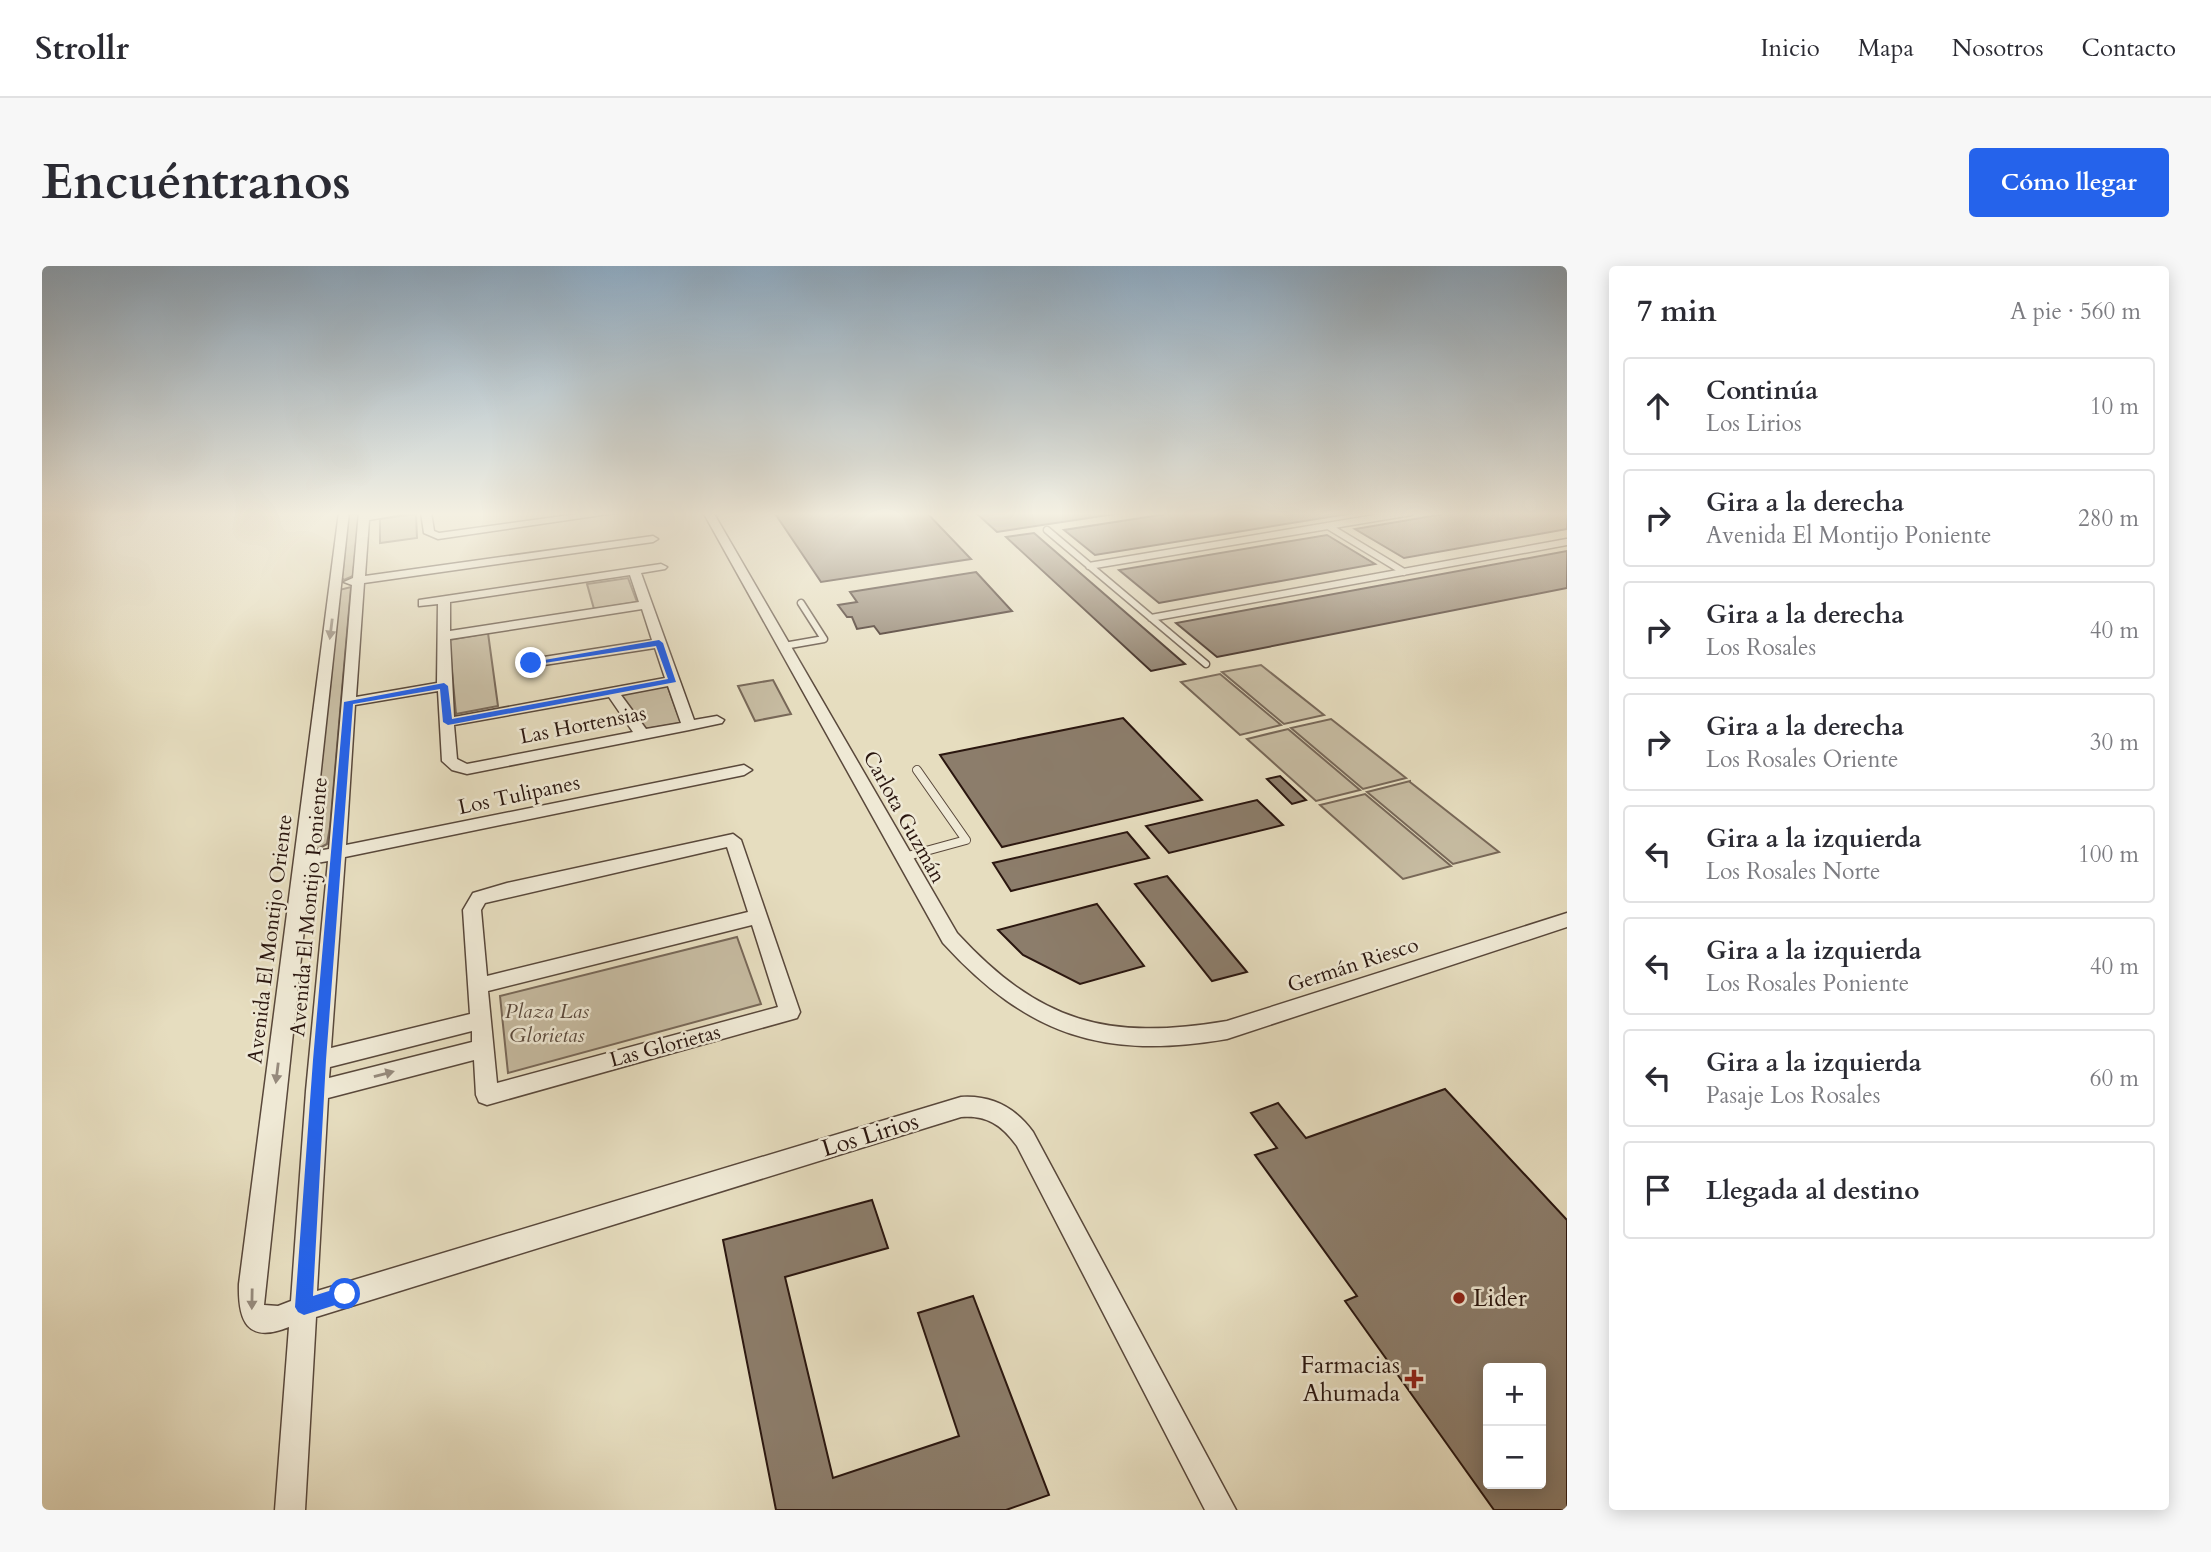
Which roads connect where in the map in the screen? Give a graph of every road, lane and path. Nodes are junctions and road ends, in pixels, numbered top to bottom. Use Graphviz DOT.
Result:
graph roads {
  1 [pos="338,570"];
  2 [pos="361,570"];
  3 [pos="436,570"];
  4 [pos="640,570"];
  5 [pos="741,570"];
  6 [pos="1094,570"];
  7 [pos="1402,570"];
  8 [pos="1416,570"];
  9 [pos="634,571"];
  10 [pos="1405,572"];
  11 [pos="360,581"];
  12 [pos="336,584"];
  13 [pos="444,600"];
  14 [pos="423,603"];
  15 [pos="801,603"];
  16 [pos="646,605"];
  17 [pos="1152,618"];
  18 [pos="444,636"];
  19 [pos="659,643"];
  20 [pos="784,646"];
  21 [pos="531,663"];
  22 [pos="1206,664"];
  23 [pos="444,680"];
  24 [pos="673,681"];
  25 [pos="612,692"];
  26 [pos="349,696"];
  27 [pos="717,720"];
  28 [pos="448,722"];
  29 [pos="689,726"];
  30 [pos="642,734"];
  31 [pos="744,770"];
  32 [pos="917,770"];
  33 [pos="337,853"];
  34 [pos="904,857"];
  35 [pos="302,860"];
  36 [pos="758,916"];
  37 [pos="1567,920"];
  38 [pos="478,986"];
  39 [pos="480,1020"];
  40 [pos="1151,1041"];
  41 [pos="481,1049"];
  42 [pos="320,1060"];
  43 [pos="317,1091"];
  44 [pos="304,1307"];
  45 [pos="290,1510"];
  46 [pos="1221,1510"];
  1 -- 12 [label="street, Avenida El Montijo Oriente"];
  2 -- 11 [label="street, Avenida El Montijo Poniente"];
  3 -- 11 [label="street"];
  4 -- 9 [label="street"];
  5 -- 20 [label="street, Carlota Guzmán"];
  6 -- 17 [label="lane"];
  7 -- 10 [label="lane"];
  8 -- 10 [label="lane"];
  9 -- 13 [label="street"];
  9 -- 16 [label="street"];
  10 -- 17 [label="lane"];
  11 -- 12 [label="street"];
  11 -- 26 [label="street, Avenida El Montijo Poniente"];
  12 -- 35 [label="street, Avenida El Montijo Oriente, one-way"];
  13 -- 14 [label="street"];
  13 -- 18 [label="street"];
  15 -- 20 [label="lane"];
  16 -- 18 [label="street"];
  16 -- 19 [label="street"];
  17 -- 22 [label="lane"];
  18 -- 23 [label="street"];
  19 -- 21 [label="street"];
  19 -- 24 [label="street"];
  20 -- 34 [label="street, Carlota Guzmán"];
  23 -- 26 [label="street"];
  23 -- 28 [label="street"];
  24 -- 25 [label="street"];
  24 -- 29 [label="street"];
  25 -- 28 [label="street"];
  25 -- 30 [label="street"];
  26 -- 33 [label="street, Avenida El Montijo Poniente"];
  27 -- 29 [label="street, Las Hortensias"];
  28 -- 30 [label="street, Las Hortensias"];
  29 -- 30 [label="street, Las Hortensias"];
  31 -- 33 [label="street, Los Tulipanes"];
  32 -- 34 [label="lane"];
  33 -- 35 [label="street, Los Tulipanes"];
  33 -- 42 [label="street, Avenida El Montijo Poniente"];
  34 -- 40 [label="street, Carlota Guzmán"];
  35 -- 44 [label="street, Avenida El Montijo Oriente, one-way"];
  36 -- 38 [label="street"];
  36 -- 38 [label="street, Las Glorietas"];
  36 -- 41 [label="street, Las Glorietas"];
  37 -- 40 [label="street, Germán Riesco"];
  38 -- 39 [label="street, Las Glorietas"];
  39 -- 41 [label="street, Las Glorietas"];
  39 -- 42 [label="street"];
  43 -- 41 [label="street, one-way"];
  42 -- 43 [label="street, Avenida El Montijo Poniente"];
  43 -- 44 [label="street, Avenida El Montijo Poniente"];
  44 -- 45 [label="street, Avenida El Montijo Poniente"];
  44 -- 46 [label="street, Los Lirios"];
}
